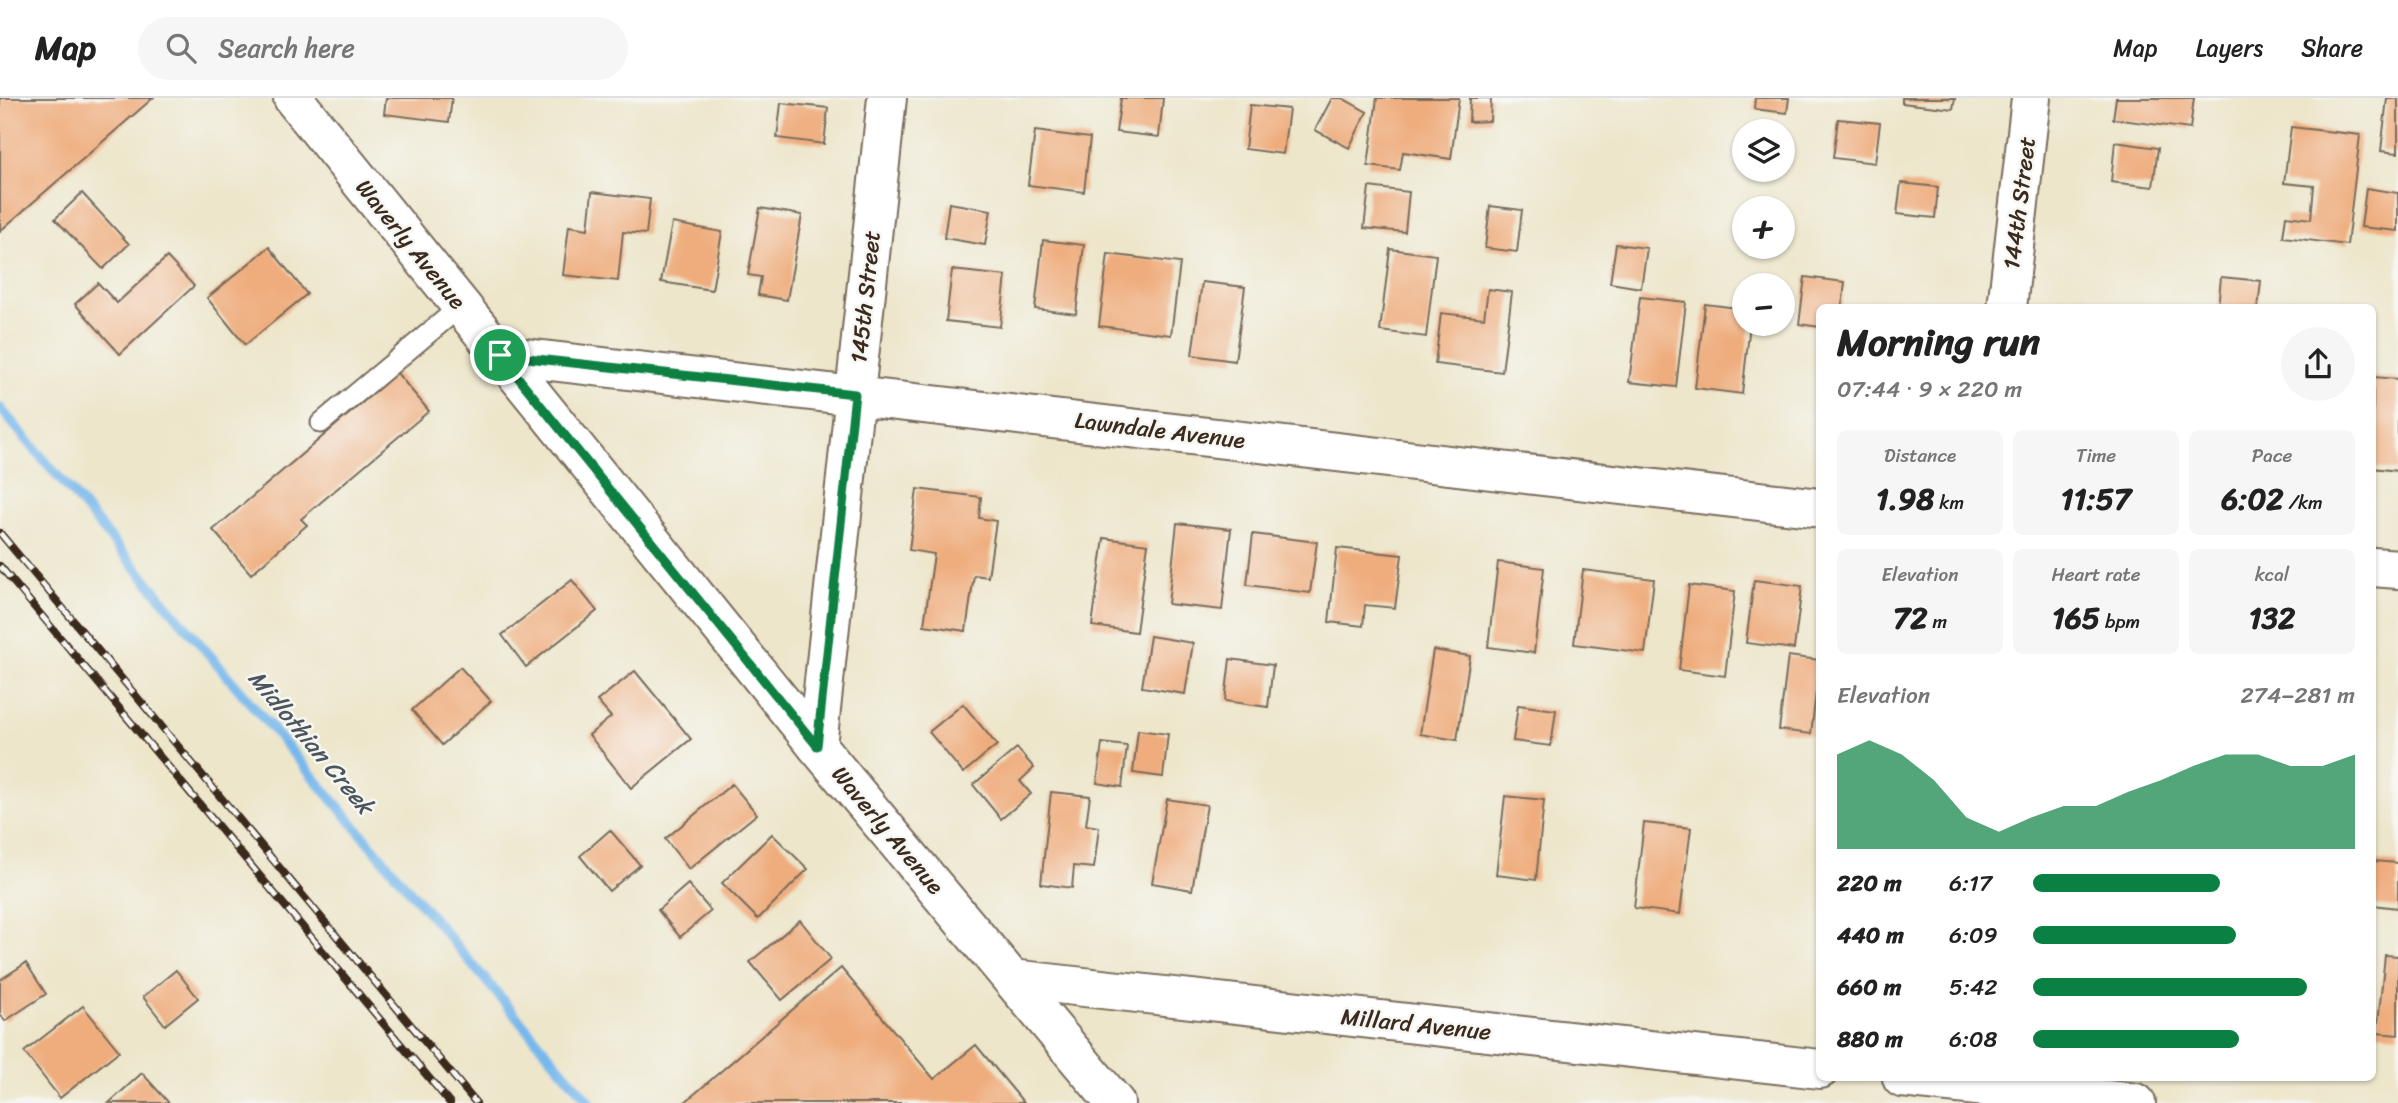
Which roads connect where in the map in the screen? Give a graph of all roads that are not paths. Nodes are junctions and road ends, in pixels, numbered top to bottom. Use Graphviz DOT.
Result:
graph roads {
  1 [pos="293,98"];
  2 [pos="887,98"];
  3 [pos="2031,98"];
  4 [pos="2007,304"];
  5 [pos="461,306"];
  6 [pos="500,355"];
  7 [pos="855,394"];
  8 [pos="321,423"];
  9 [pos="1816,508"];
  10 [pos="2376,567"];
  11 [pos="2398,569"];
  12 [pos="817,746"];
  13 [pos="1012,979"];
  14 [pos="1816,1069"];
  15 [pos="1914,1085"];
  16 [pos="1115,1103"];
  17 [pos="2136,1103"];
  1 -- 5 [label="street, Waverly Avenue"];
  2 -- 7 [label="street, 145th Street"];
  3 -- 4 [label="street, 144th Street"];
  5 -- 6 [label="street, Waverly Avenue"];
  5 -- 8 [label="lane"];
  6 -- 7 [label="street, Lawndale Avenue"];
  6 -- 12 [label="street, Waverly Avenue"];
  7 -- 9 [label="street, Lawndale Avenue"];
  7 -- 12 [label="street, 145th Street"];
  10 -- 11 [label="street"];
  12 -- 13 [label="street, Waverly Avenue"];
  13 -- 14 [label="street, Millard Avenue"];
  13 -- 16 [label="street, Waverly Avenue"];
  15 -- 17 [label="street"];
}
